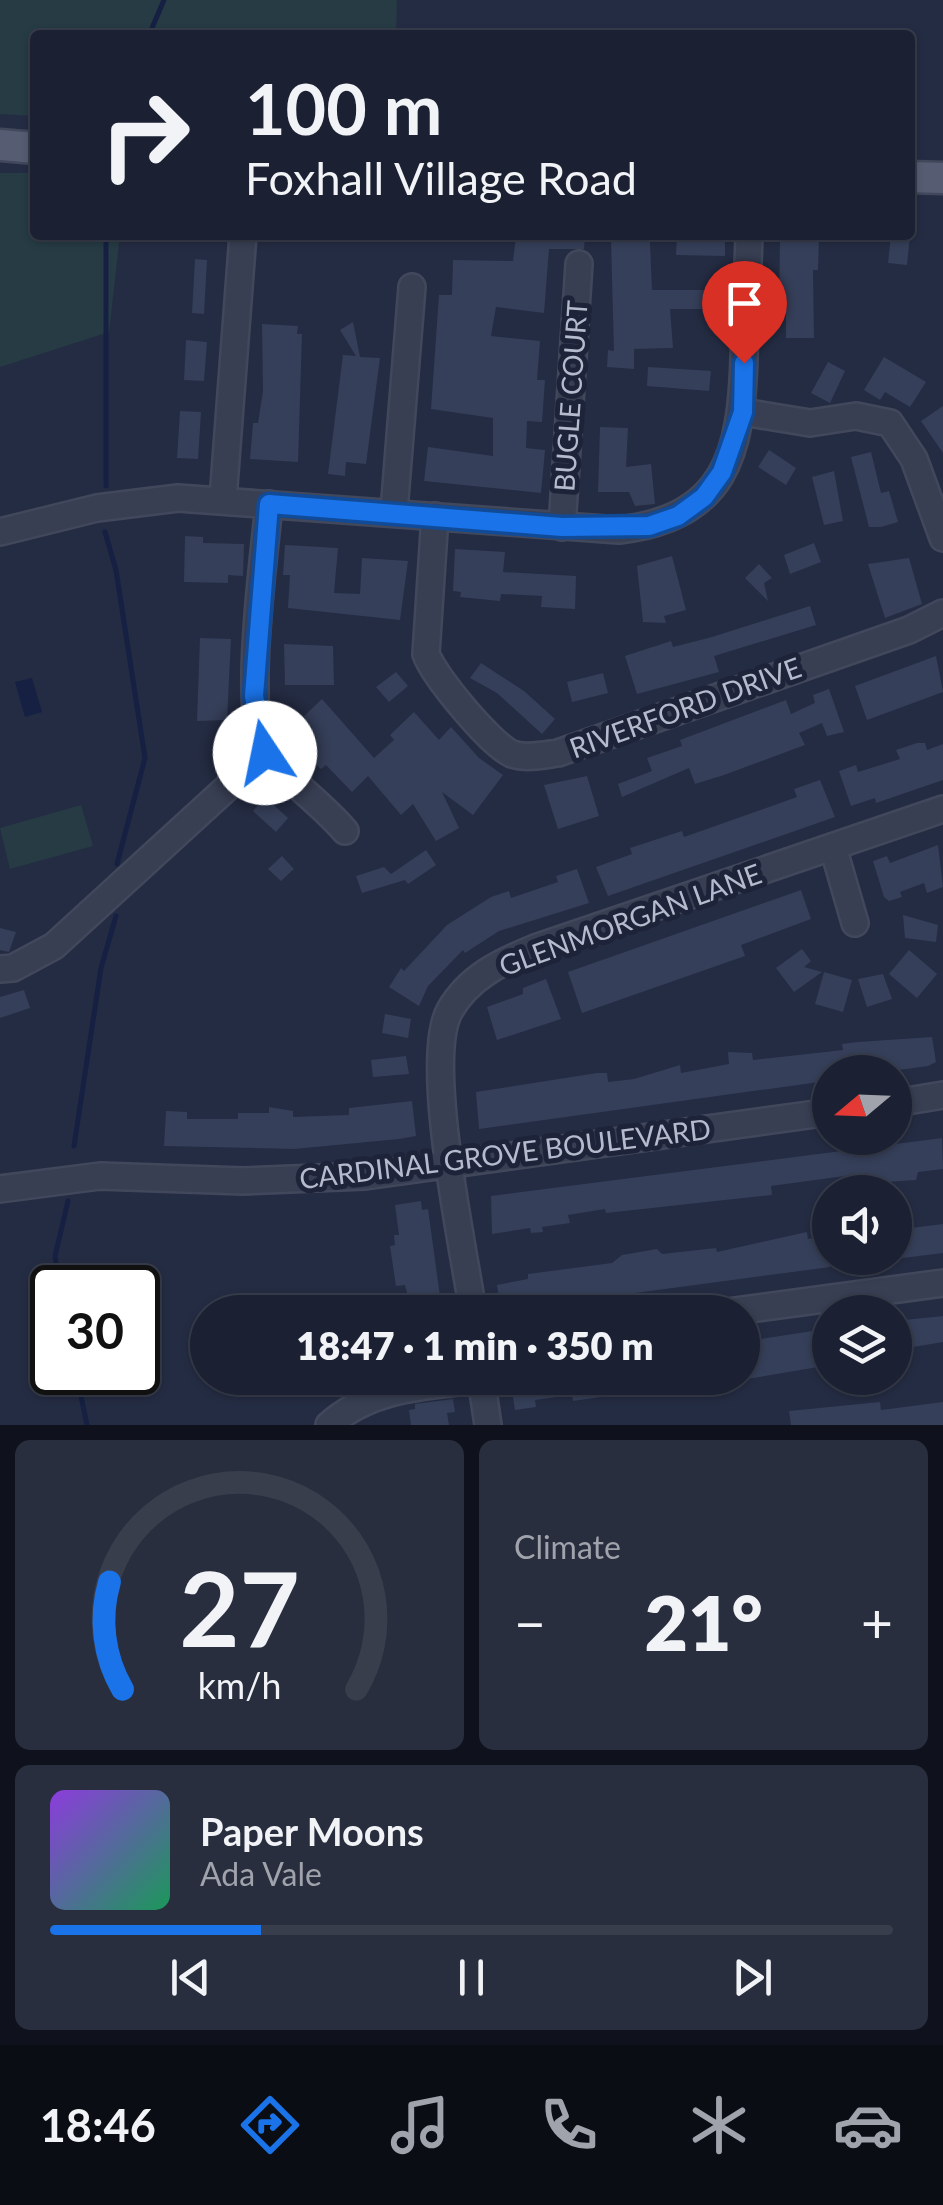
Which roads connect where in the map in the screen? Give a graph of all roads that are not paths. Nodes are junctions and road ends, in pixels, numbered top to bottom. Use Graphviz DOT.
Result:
graph roads {
  1 [pos="0,146"];
  2 [pos="30,148"];
  3 [pos="915,177"];
  4 [pos="943,178"];
  5 [pos="244,240"];
  6 [pos="749,240"];
  7 [pos="579,264"];
  8 [pos="412,287"];
  9 [pos="743,412"];
  10 [pos="223,499"];
  11 [pos="269,504"];
  12 [pos="394,511"];
  13 [pos="435,516"];
  14 [pos="562,527"];
  15 [pos="0,532"];
  16 [pos="943,538"];
  17 [pos="943,614"];
  18 [pos="265,753"];
  19 [pos="943,808"];
  20 [pos="345,830"];
  21 [pos="832,846"];
  22 [pos="855,922"];
  23 [pos="0,969"];
  24 [pos="943,1095"];
  25 [pos="912,1100"];
  26 [pos="812,1114"];
  27 [pos="452,1164"];
  28 [pos="0,1189"];
  29 [pos="943,1283"];
  30 [pos="471,1295"];
  31 [pos="760,1308"];
  32 [pos="374,1395"];
  33 [pos="484,1395"];
  34 [pos="329,1425"];
  35 [pos="488,1425"];
  1 -- 2 [label="main road"];
  3 -- 4 [label="main road"];
  5 -- 10 [label="street"];
  6 -- 9 [label="street"];
  7 -- 14 [label="street, BUGLE COURT"];
  8 -- 12 [label="street"];
  9 -- 14 [label="street"];
  9 -- 16 [label="street"];
  10 -- 11 [label="street"];
  10 -- 15 [label="street"];
  11 -- 12 [label="street"];
  11 -- 18 [label="street"];
  12 -- 13 [label="street"];
  13 -- 14 [label="street"];
  13 -- 17 [label="street, RIVERFORD DRIVE"];
  18 -- 20 [label="street"];
  18 -- 23 [label="street"];
  19 -- 21 [label="street, GLENMORGAN LANE"];
  21 -- 22 [label="street"];
  21 -- 27 [label="street, GLENMORGAN LANE"];
  24 -- 25 [label="street"];
  26 -- 27 [label="street, CARDINAL GROVE BOULEVARD"];
  27 -- 28 [label="street, CARDINAL GROVE BOULEVARD"];
  27 -- 30 [label="street, GLENMORGAN LANE"];
  29 -- 31 [label="street"];
  32 -- 34 [label="street"];
  33 -- 35 [label="street"];
}
